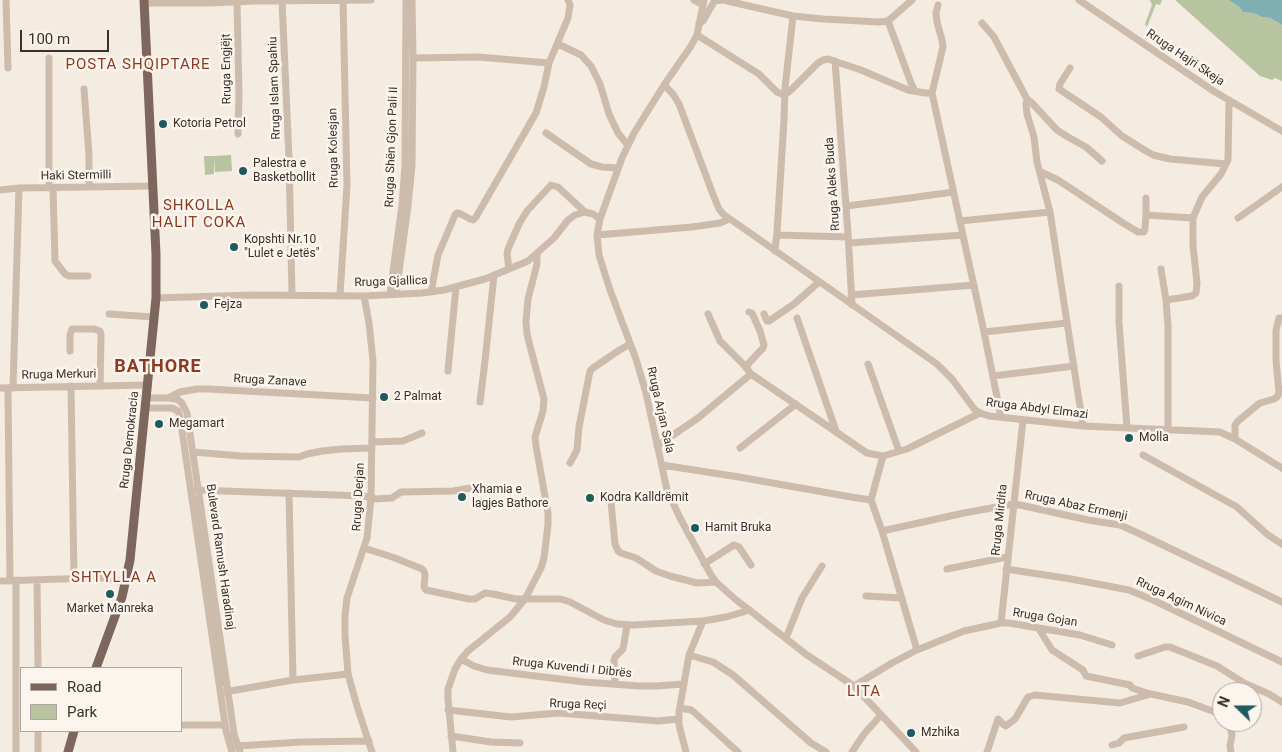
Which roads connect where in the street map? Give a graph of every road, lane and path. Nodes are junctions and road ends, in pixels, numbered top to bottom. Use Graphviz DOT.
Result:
graph roads {
  1 [pos="6,0"];
  2 [pos="301,0"];
  3 [pos="343,0"];
  4 [pos="354,0"];
  5 [pos="371,0"];
  6 [pos="406,0"];
  7 [pos="412,0"];
  8 [pos="568,0"];
  9 [pos="694,0"];
  10 [pos="715,0"];
  11 [pos="912,0"];
  12 [pos="1079,0"];
  13 [pos="144,1"];
  14 [pos="256,1"];
  15 [pos="282,1"];
  16 [pos="209,2"];
  17 [pos="703,2"];
  18 [pos="238,3"];
  19 [pos="938,4"];
  20 [pos="793,16"];
  21 [pos="888,21"];
  22 [pos="699,23"];
  23 [pos="982,23"];
  24 [pos="697,35"];
  25 [pos="558,44"];
  26 [pos="49,58"];
  27 [pos="413,58"];
  28 [pos="835,61"];
  29 [pos="549,63"];
  30 [pos="8,68"];
  31 [pos="1070,68"];
  32 [pos="664,85"];
  33 [pos="84,89"];
  34 [pos="915,91"];
  35 [pos="932,92"];
  36 [pos="784,95"];
  37 [pos="1027,99"];
  38 [pos="1229,100"];
  39 [pos="1282,131"];
  40 [pos="546,133"];
  41 [pos="238,134"];
  42 [pos="627,144"];
  43 [pos="1102,162"];
  44 [pos="1226,164"];
  45 [pos="618,168"];
  46 [pos="1040,172"];
  47 [pos="153,186"];
  48 [pos="89,187"];
  49 [pos="1282,187"];
  50 [pos="19,188"];
  51 [pos="51,188"];
  52 [pos="0,190"];
  53 [pos="954,192"];
  54 [pos="1146,198"];
  55 [pos="846,206"];
  56 [pos="585,212"];
  57 [pos="1050,212"];
  58 [pos="1146,215"];
  59 [pos="1193,218"];
  60 [pos="1238,218"];
  61 [pos="600,219"];
  62 [pos="729,219"];
  63 [pos="960,221"];
  64 [pos="597,235"];
  65 [pos="777,235"];
  66 [pos="963,235"];
  67 [pos="848,240"];
  68 [pos="775,251"];
  69 [pos="537,253"];
  70 [pos="509,268"];
  71 [pos="1161,269"];
  72 [pos="494,275"];
  73 [pos="88,276"];
  74 [pos="819,282"];
  75 [pos="974,285"];
  76 [pos="1119,286"];
  77 [pos="456,288"];
  78 [pos="431,292"];
  79 [pos="292,294"];
  80 [pos="393,294"];
  81 [pos="340,295"];
  82 [pos="851,295"];
  83 [pos="364,296"];
  84 [pos="156,298"];
  85 [pos="1166,300"];
  86 [pos="852,304"];
  87 [pos="749,312"];
  88 [pos="109,314"];
  89 [pos="708,314"];
  90 [pos="764,314"];
  91 [pos="154,317"];
  92 [pos="797,318"];
  93 [pos="1282,318"];
  94 [pos="1067,323"];
  95 [pos="984,332"];
  96 [pos="630,344"];
  97 [pos="70,351"];
  98 [pos="868,364"];
  99 [pos="1074,366"];
  100 [pos="448,371"];
  101 [pos="749,371"];
  102 [pos="993,376"];
  103 [pos="148,385"];
  104 [pos="71,386"];
  105 [pos="100,386"];
  106 [pos="7,388"];
  107 [pos="147,398"];
  108 [pos="168,398"];
  109 [pos="373,398"];
  110 [pos="480,402"];
  111 [pos="796,404"];
  112 [pos="167,407"];
  113 [pos="146,408"];
  114 [pos="980,413"];
  115 [pos="1001,418"];
  116 [pos="1023,420"];
  117 [pos="1083,426"];
  118 [pos="1127,428"];
  119 [pos="1168,429"];
  120 [pos="836,432"];
  121 [pos="422,433"];
  122 [pos="1235,439"];
  123 [pos="372,445"];
  124 [pos="657,446"];
  125 [pos="740,448"];
  126 [pos="899,451"];
  127 [pos="193,452"];
  128 [pos="1143,455"];
  129 [pos="883,456"];
  130 [pos="570,463"];
  131 [pos="662,465"];
  132 [pos="1282,468"];
  133 [pos="471,488"];
  134 [pos="191,490"];
  135 [pos="199,490"];
  136 [pos="289,494"];
  137 [pos="371,498"];
  138 [pos="871,500"];
  139 [pos="611,502"];
  140 [pos="1014,504"];
  141 [pos="882,531"];
  142 [pos="1282,544"];
  143 [pos="364,548"];
  144 [pos="1007,557"];
  145 [pos="704,564"];
  146 [pos="751,565"];
  147 [pos="822,566"];
  148 [pos="947,569"];
  149 [pos="1006,569"];
  150 [pos="74,579"];
  151 [pos="13,580"];
  152 [pos="37,580"];
  153 [pos="0,581"];
  154 [pos="716,582"];
  155 [pos="126,583"];
  156 [pos="866,596"];
  157 [pos="902,598"];
  158 [pos="524,599"];
  159 [pos="1282,602"];
  160 [pos="750,610"];
  161 [pos="703,621"];
  162 [pos="1001,623"];
  163 [pos="627,625"];
  164 [pos="1039,628"];
  165 [pos="786,638"];
  166 [pos="1112,645"];
  167 [pos="917,650"];
  168 [pos="689,655"];
  169 [pos="1138,656"];
  170 [pos="461,659"];
  171 [pos="1282,662"];
  172 [pos="38,667"];
  173 [pos="96,667"];
  174 [pos="348,674"];
  175 [pos="293,680"];
  176 [pos="615,684"];
  177 [pos="684,684"];
  178 [pos="854,686"];
  179 [pos="224,692"];
  180 [pos="1150,694"];
  181 [pos="1282,702"];
  182 [pos="680,708"];
  183 [pos="448,710"];
  184 [pos="1212,711"];
  185 [pos="881,715"];
  186 [pos="678,719"];
  187 [pos="182,725"];
  188 [pos="225,725"];
  189 [pos="1184,727"];
  190 [pos="38,732"];
  191 [pos="74,732"];
  192 [pos="1231,732"];
  193 [pos="451,736"];
  194 [pos="369,741"];
  195 [pos="520,743"];
  196 [pos="1112,745"];
  197 [pos="238,749"];
  198 [pos="16,752"];
  199 [pos="38,752"];
  200 [pos="68,752"];
  201 [pos="232,752"];
  202 [pos="372,752"];
  203 [pos="453,752"];
  204 [pos="686,752"];
  205 [pos="738,752"];
  206 [pos="826,752"];
  207 [pos="852,752"];
  208 [pos="916,752"];
  209 [pos="987,752"];
  210 [pos="1231,752"];
  1 -- 30 [label="street"];
  2 -- 3 [label="street"];
  2 -- 15 [label="street"];
  3 -- 4 [label="street"];
  3 -- 81 [label="street, Rruga Kolesjan"];
  4 -- 5 [label="street"];
  6 -- 80 [label="street, Rruga Shën Gjon Pali II"];
  7 -- 27 [label="street, Rruga Shën Gjon Pali II"];
  8 -- 25 [label="street"];
  9 -- 17 [label="street"];
  10 -- 20 [label="street"];
  10 -- 22 [label="street"];
  11 -- 21 [label="street"];
  12 -- 38 [label="street, Rruga Hajri Skeja"];
  13 -- 16 [label="street"];
  13 -- 47 [label="main road, Rruga Demokracia"];
  14 -- 15 [label="street"];
  14 -- 18 [label="street"];
  15 -- 79 [label="street, Rruga Islam Spahiu"];
  16 -- 18 [label="street"];
  17 -- 22 [label="street, Rruga Arjan Sala"];
  18 -- 41 [label="street, Rruga Engjëjt"];
  19 -- 35 [label="street"];
  20 -- 21 [label="street"];
  20 -- 36 [label="street"];
  21 -- 34 [label="street"];
  22 -- 24 [label="street, Rruga Arjan Sala"];
  23 -- 37 [label="street"];
  24 -- 32 [label="street, Rruga Arjan Sala"];
  24 -- 36 [label="street"];
  25 -- 29 [label="street"];
  25 -- 42 [label="street"];
  26 -- 51 [label="street"];
  27 -- 29 [label="street"];
  27 -- 80 [label="street, Rruga Shën Gjon Pali II"];
  28 -- 34 [label="street"];
  28 -- 36 [label="street"];
  28 -- 55 [label="street, Rruga Aleks Buda"];
  29 -- 78 [label="street"];
  31 -- 44 [label="street"];
  32 -- 42 [label="street, Rruga Arjan Sala"];
  32 -- 62 [label="street"];
  33 -- 48 [label="street"];
  34 -- 35 [label="street"];
  35 -- 53 [label="street"];
  36 -- 65 [label="street"];
  37 -- 43 [label="street"];
  37 -- 46 [label="street"];
  38 -- 39 [label="street, Rruga Hajri Skeja"];
  38 -- 44 [label="street"];
  40 -- 45 [label="street"];
  42 -- 45 [label="street, Rruga Arjan Sala"];
  44 -- 59 [label="street"];
  45 -- 61 [label="street, Rruga Arjan Sala"];
  46 -- 57 [label="street"];
  46 -- 58 [label="street"];
  47 -- 48 [label="street, Haki Stermilli"];
  47 -- 84 [label="main road, Rruga Demokracia"];
  48 -- 51 [label="street, Haki Stermilli"];
  49 -- 60 [label="street"];
  50 -- 51 [label="street, Haki Stermilli"];
  50 -- 52 [label="street, Haki Stermilli"];
  50 -- 106 [label="street"];
  51 -- 73 [label="street"];
  53 -- 55 [label="street"];
  53 -- 63 [label="street"];
  54 -- 58 [label="street"];
  55 -- 67 [label="street, Rruga Aleks Buda"];
  56 -- 61 [label="street"];
  56 -- 69 [label="street, Rruga Gjallica"];
  56 -- 70 [label="street"];
  57 -- 63 [label="street"];
  57 -- 94 [label="street"];
  58 -- 59 [label="street"];
  59 -- 85 [label="street"];
  61 -- 64 [label="street, Rruga Arjan Sala"];
  62 -- 64 [label="street"];
  62 -- 68 [label="street, Rruga Abdyl Elmazi"];
  63 -- 66 [label="street"];
  64 -- 96 [label="street, Rruga Arjan Sala"];
  65 -- 67 [label="street"];
  65 -- 68 [label="street"];
  66 -- 67 [label="street"];
  66 -- 75 [label="street"];
  67 -- 82 [label="street, Rruga Aleks Buda"];
  68 -- 74 [label="street, Rruga Abdyl Elmazi"];
  69 -- 70 [label="street, Rruga Gjallica"];
  69 -- 158 [label="street"];
  70 -- 72 [label="street, Rruga Gjallica"];
  71 -- 85 [label="street"];
  72 -- 77 [label="street, Rruga Gjallica"];
  72 -- 110 [label="street"];
  74 -- 86 [label="street, Rruga Abdyl Elmazi"];
  74 -- 90 [label="street"];
  75 -- 82 [label="street"];
  75 -- 95 [label="street"];
  76 -- 118 [label="street"];
  77 -- 78 [label="street, Rruga Gjallica"];
  77 -- 100 [label="street"];
  78 -- 80 [label="street, Rruga Gjallica"];
  79 -- 81 [label="street, Rruga Gjallica"];
  79 -- 84 [label="street, Rruga Gjallica"];
  80 -- 83 [label="street, Rruga Gjallica"];
  81 -- 83 [label="street, Rruga Gjallica"];
  82 -- 86 [label="street, Rruga Aleks Buda"];
  83 -- 109 [label="street, Rruga Derjan"];
  84 -- 91 [label="main road, Rruga Demokracia"];
  85 -- 119 [label="street"];
  86 -- 114 [label="street, Rruga Abdyl Elmazi"];
  87 -- 101 [label="street"];
  88 -- 91 [label="street"];
  89 -- 101 [label="street"];
  91 -- 103 [label="main road, Rruga Demokracia"];
  92 -- 120 [label="street"];
  93 -- 122 [label="street"];
  94 -- 95 [label="street"];
  94 -- 99 [label="street"];
  95 -- 102 [label="street"];
  96 -- 124 [label="street, Rruga Arjan Sala"];
  96 -- 130 [label="street"];
  97 -- 105 [label="street"];
  98 -- 126 [label="street"];
  99 -- 102 [label="street"];
  99 -- 117 [label="street"];
  101 -- 111 [label="street"];
  101 -- 124 [label="street"];
  102 -- 115 [label="street"];
  103 -- 105 [label="street, Rruga Merkuri"];
  103 -- 107 [label="main road, Rruga Demokracia"];
  104 -- 105 [label="street, Rruga Merkuri"];
  104 -- 106 [label="street, Rruga Merkuri"];
  104 -- 150 [label="street"];
  106 -- 151 [label="street"];
  107 -- 108 [label="street"];
  107 -- 113 [label="main road, Rruga Demokracia"];
  108 -- 109 [label="street, Rruga Zanave"];
  108 -- 112 [label="street"];
  108 -- 127 [label="street, Bulevard Ramush Haradinaj"];
  109 -- 123 [label="street, Rruga Derjan"];
  111 -- 120 [label="street"];
  111 -- 125 [label="street"];
  112 -- 113 [label="street"];
  112 -- 134 [label="street, Bulevard Ramush Haradinaj"];
  113 -- 155 [label="main road, Rruga Demokracia"];
  114 -- 115 [label="street, Rruga Abdyl Elmazi"];
  114 -- 126 [label="street"];
  115 -- 116 [label="street, Rruga Abdyl Elmazi"];
  116 -- 117 [label="street, Rruga Abdyl Elmazi"];
  116 -- 140 [label="street, Rruga Mirdita"];
  117 -- 118 [label="street, Rruga Abdyl Elmazi"];
  118 -- 119 [label="street, Rruga Abdyl Elmazi"];
  119 -- 122 [label="street, Rruga Abdyl Elmazi"];
  120 -- 129 [label="street"];
  121 -- 123 [label="street"];
  122 -- 132 [label="street, Rruga Abdyl Elmazi"];
  123 -- 127 [label="street"];
  123 -- 137 [label="street, Rruga Derjan"];
  124 -- 131 [label="street, Rruga Arjan Sala"];
  126 -- 129 [label="street"];
  127 -- 135 [label="street, Bulevard Ramush Haradinaj"];
  128 -- 142 [label="street"];
  129 -- 138 [label="street"];
  131 -- 138 [label="street"];
  131 -- 145 [label="street, Rruga Arjan Sala"];
  133 -- 137 [label="street"];
  134 -- 135 [label="street"];
  134 -- 179 [label="street, Bulevard Ramush Haradinaj"];
  135 -- 136 [label="street"];
  135 -- 179 [label="street, Bulevard Ramush Haradinaj"];
  136 -- 137 [label="street"];
  136 -- 175 [label="street"];
  137 -- 143 [label="street, Rruga Derjan"];
  138 -- 141 [label="street"];
  139 -- 154 [label="street"];
  140 -- 141 [label="street, Rruga Abaz Ermenji"];
  140 -- 144 [label="street, Rruga Mirdita"];
  140 -- 159 [label="street, Rruga Abaz Ermenji"];
  141 -- 157 [label="street"];
  143 -- 158 [label="street"];
  143 -- 174 [label="street, Rruga Derjan"];
  144 -- 148 [label="street"];
  144 -- 149 [label="street, Rruga Mirdita"];
  145 -- 146 [label="street"];
  145 -- 154 [label="street, Rruga Arjan Sala"];
  147 -- 165 [label="street"];
  149 -- 162 [label="street, Rruga Mirdita"];
  149 -- 171 [label="street, Rruga Agim Nivica"];
  150 -- 152 [label="street"];
  150 -- 155 [label="street"];
  151 -- 152 [label="street"];
  151 -- 153 [label="street"];
  151 -- 198 [label="street"];
  152 -- 172 [label="street"];
  154 -- 160 [label="street, Rruga Arjan Sala"];
  155 -- 173 [label="main road, Rruga Demokracia"];
  156 -- 157 [label="street"];
  157 -- 167 [label="street"];
  158 -- 163 [label="street"];
  158 -- 170 [label="street"];
  160 -- 161 [label="street"];
  160 -- 165 [label="street, Rruga Arjan Sala"];
  161 -- 163 [label="street"];
  161 -- 168 [label="street"];
  162 -- 164 [label="street, Rruga Gojan"];
  162 -- 167 [label="street, Rruga Gojan"];
  163 -- 176 [label="street"];
  164 -- 166 [label="street, Rruga Gojan"];
  164 -- 180 [label="street"];
  165 -- 178 [label="street, Rruga Arjan Sala"];
  167 -- 178 [label="street, Rruga Gojan"];
  168 -- 177 [label="street"];
  168 -- 206 [label="street"];
  169 -- 181 [label="street"];
  170 -- 176 [label="street, Rruga Kuvendi I Dibrës"];
  170 -- 183 [label="street"];
  174 -- 175 [label="street"];
  174 -- 194 [label="street, Rruga Derjan"];
  175 -- 179 [label="street"];
  176 -- 177 [label="street, Rruga Kuvendi I Dibrës"];
  177 -- 182 [label="street"];
  178 -- 185 [label="street, Rruga Arjan Sala"];
  179 -- 188 [label="street, Bulevard Ramush Haradinaj"];
  179 -- 197 [label="street, Bulevard Ramush Haradinaj"];
  180 -- 184 [label="street"];
  180 -- 209 [label="street"];
  182 -- 186 [label="street"];
  182 -- 205 [label="street"];
  183 -- 186 [label="street, Rruga Reçi"];
  183 -- 193 [label="street"];
  185 -- 207 [label="street"];
  185 -- 208 [label="street, Rruga Arjan Sala"];
  186 -- 204 [label="street"];
  187 -- 188 [label="street"];
  188 -- 201 [label="street, Bulevard Ramush Haradinaj"];
  189 -- 196 [label="street"];
  190 -- 199 [label="street"];
  191 -- 200 [label="main road"];
  192 -- 210 [label="street"];
  193 -- 195 [label="street"];
  193 -- 203 [label="street"];
  194 -- 197 [label="street"];
  194 -- 202 [label="street, Rruga Derjan"];
}
